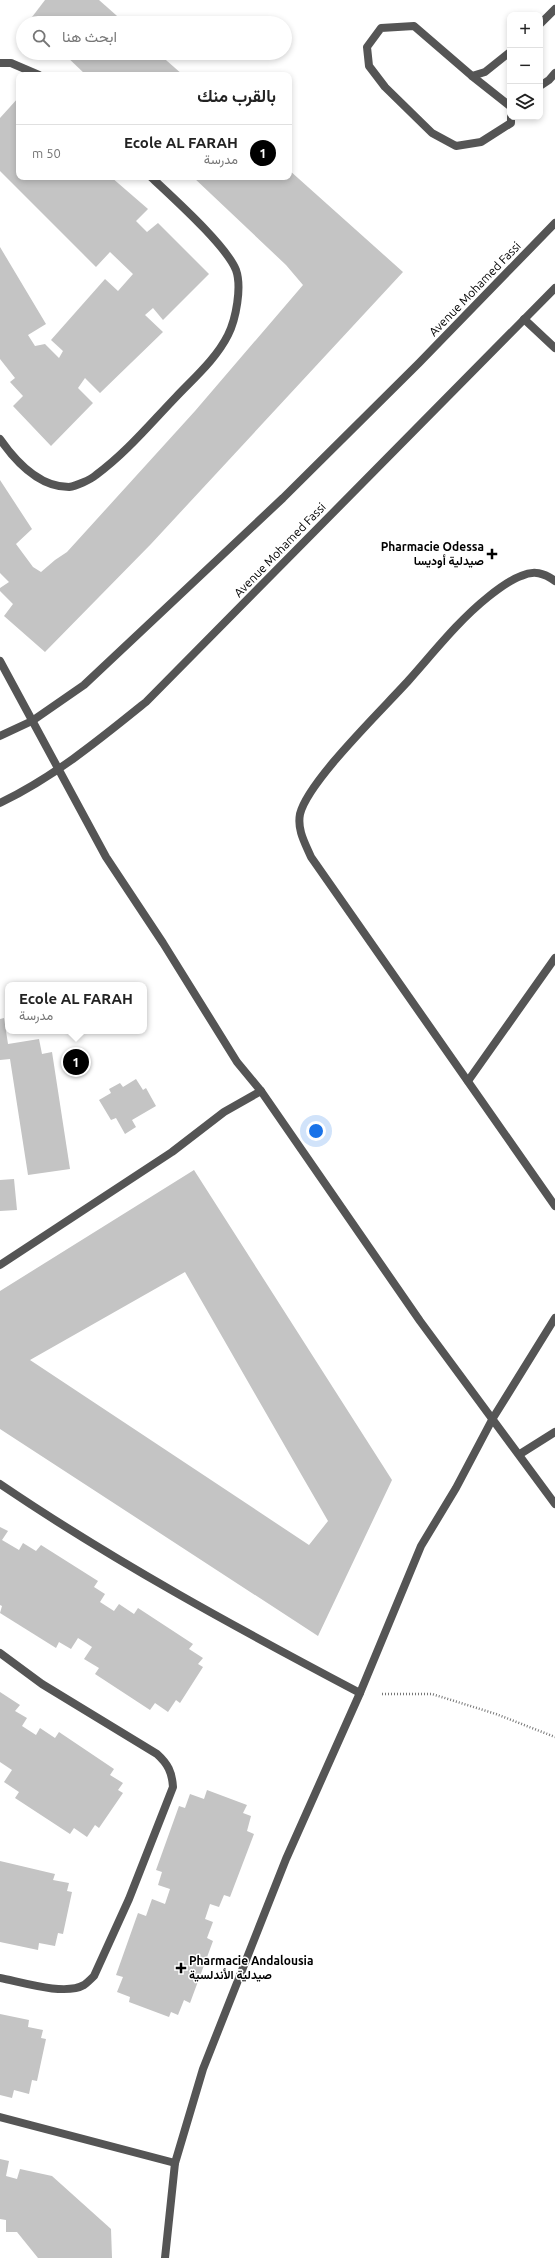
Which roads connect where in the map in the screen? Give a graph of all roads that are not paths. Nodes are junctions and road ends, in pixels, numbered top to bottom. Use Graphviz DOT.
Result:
graph roads {
  1 [pos="555,10"];
  2 [pos="543,21"];
  3 [pos="507,54"];
  4 [pos="0,63"];
  5 [pos="32,72"];
  6 [pos="555,73"];
  7 [pos="472,76"];
  8 [pos="543,84"];
  9 [pos="507,104"];
  10 [pos="511,120"];
  11 [pos="153,180"];
  12 [pos="555,223"];
  13 [pos="555,288"];
  14 [pos="524,319"];
  15 [pos="555,348"];
  16 [pos="0,439"];
  17 [pos="555,581"];
  18 [pos="0,661"];
  19 [pos="32,721"];
  20 [pos="0,736"];
  21 [pos="58,770"];
  22 [pos="0,803"];
  23 [pos="555,958"];
  24 [pos="468,1081"];
  25 [pos="261,1091"];
  26 [pos="555,1206"];
  27 [pos="0,1265"];
  28 [pos="555,1318"];
  29 [pos="493,1418"];
  30 [pos="555,1432"];
  31 [pos="520,1454"];
  32 [pos="0,1484"];
  33 [pos="555,1504"];
  34 [pos="0,1652"];
  35 [pos="360,1693"];
  36 [pos="0,1978"];
  37 [pos="0,2117"];
  38 [pos="175,2163"];
  39 [pos="165,2258"];
  1 -- 2 [label="street"];
  3 -- 7 [label="street"];
  4 -- 5 [label="street"];
  6 -- 8 [label="street"];
  7 -- 9 [label="street"];
  7 -- 10 [label="street"];
  11 -- 16 [label="street"];
  12 -- 19 [label="street, Avenue Mohamed Fassi"];
  13 -- 14 [label="street, Avenue Mohamed Fassi"];
  14 -- 15 [label="street"];
  14 -- 21 [label="street, Avenue Mohamed Fassi"];
  17 -- 24 [label="street"];
  18 -- 19 [label="street"];
  19 -- 20 [label="street, Avenue Mohamed Fassi"];
  19 -- 21 [label="street"];
  21 -- 22 [label="street, Avenue Mohamed Fassi"];
  21 -- 25 [label="street"];
  23 -- 24 [label="street"];
  24 -- 26 [label="street"];
  25 -- 27 [label="street"];
  25 -- 29 [label="street"];
  28 -- 29 [label="street"];
  29 -- 31 [label="street"];
  29 -- 35 [label="street"];
  30 -- 31 [label="street"];
  31 -- 33 [label="street"];
  32 -- 35 [label="street"];
  34 -- 36 [label="street"];
  35 -- 38 [label="street"];
  37 -- 38 [label="street"];
  38 -- 39 [label="street"];
}
